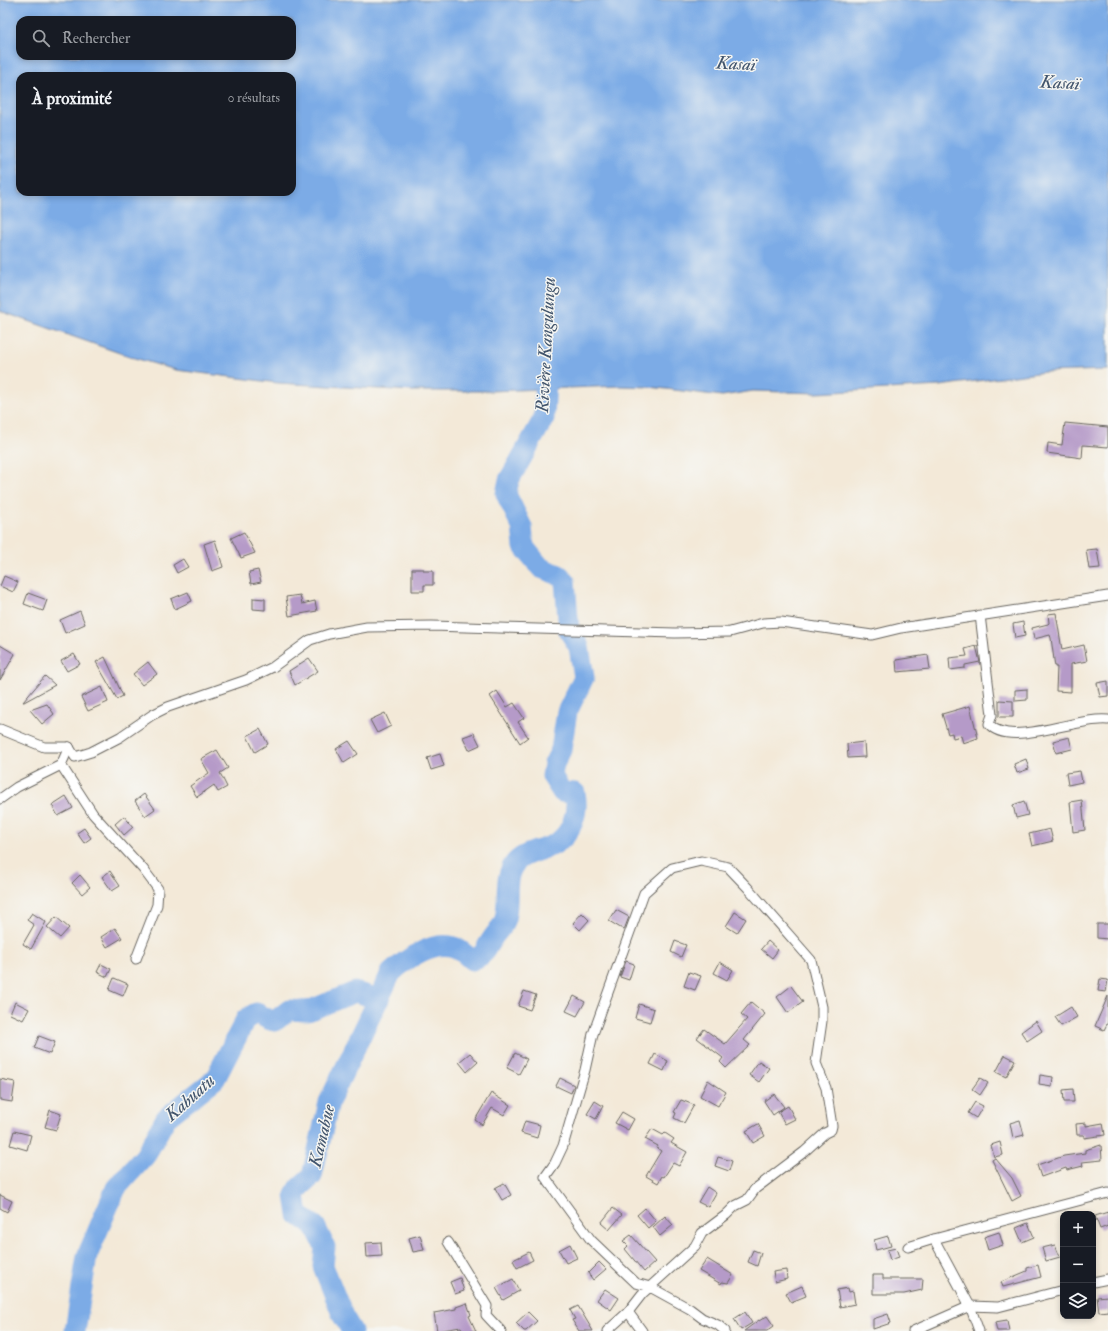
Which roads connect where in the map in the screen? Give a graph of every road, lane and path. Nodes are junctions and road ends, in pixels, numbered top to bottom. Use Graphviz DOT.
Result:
graph roads {
  1 [pos="1108,596"];
  2 [pos="980,615"];
  3 [pos="1108,720"];
  4 [pos="0,729"];
  5 [pos="69,747"];
  6 [pos="61,765"];
  7 [pos="0,800"];
  8 [pos="136,959"];
  9 [pos="1108,1192"];
  10 [pos="934,1238"];
  11 [pos="448,1242"];
  12 [pos="908,1247"];
  13 [pos="1108,1279"];
  14 [pos="1096,1281"];
  15 [pos="650,1287"];
  16 [pos="1060,1291"];
  17 [pos="970,1306"];
  18 [pos="628,1312"];
  19 [pos="501,1331"];
  20 [pos="608,1331"];
  21 [pos="642,1331"];
  22 [pos="725,1331"];
  23 [pos="913,1331"];
  24 [pos="979,1331"];
  1 -- 2 [label="street"];
  2 -- 3 [label="street"];
  2 -- 5 [label="street"];
  4 -- 5 [label="street"];
  5 -- 6 [label="street"];
  6 -- 7 [label="street"];
  6 -- 8 [label="street"];
  9 -- 10 [label="street"];
  10 -- 12 [label="street"];
  10 -- 17 [label="street"];
  11 -- 19 [label="street"];
  13 -- 14 [label="street"];
  15 -- 15 [label="street"];
  15 -- 18 [label="street"];
  15 -- 22 [label="street"];
  16 -- 17 [label="street"];
  17 -- 23 [label="street"];
  17 -- 24 [label="street"];
  18 -- 20 [label="street"];
  18 -- 21 [label="street"];
}
